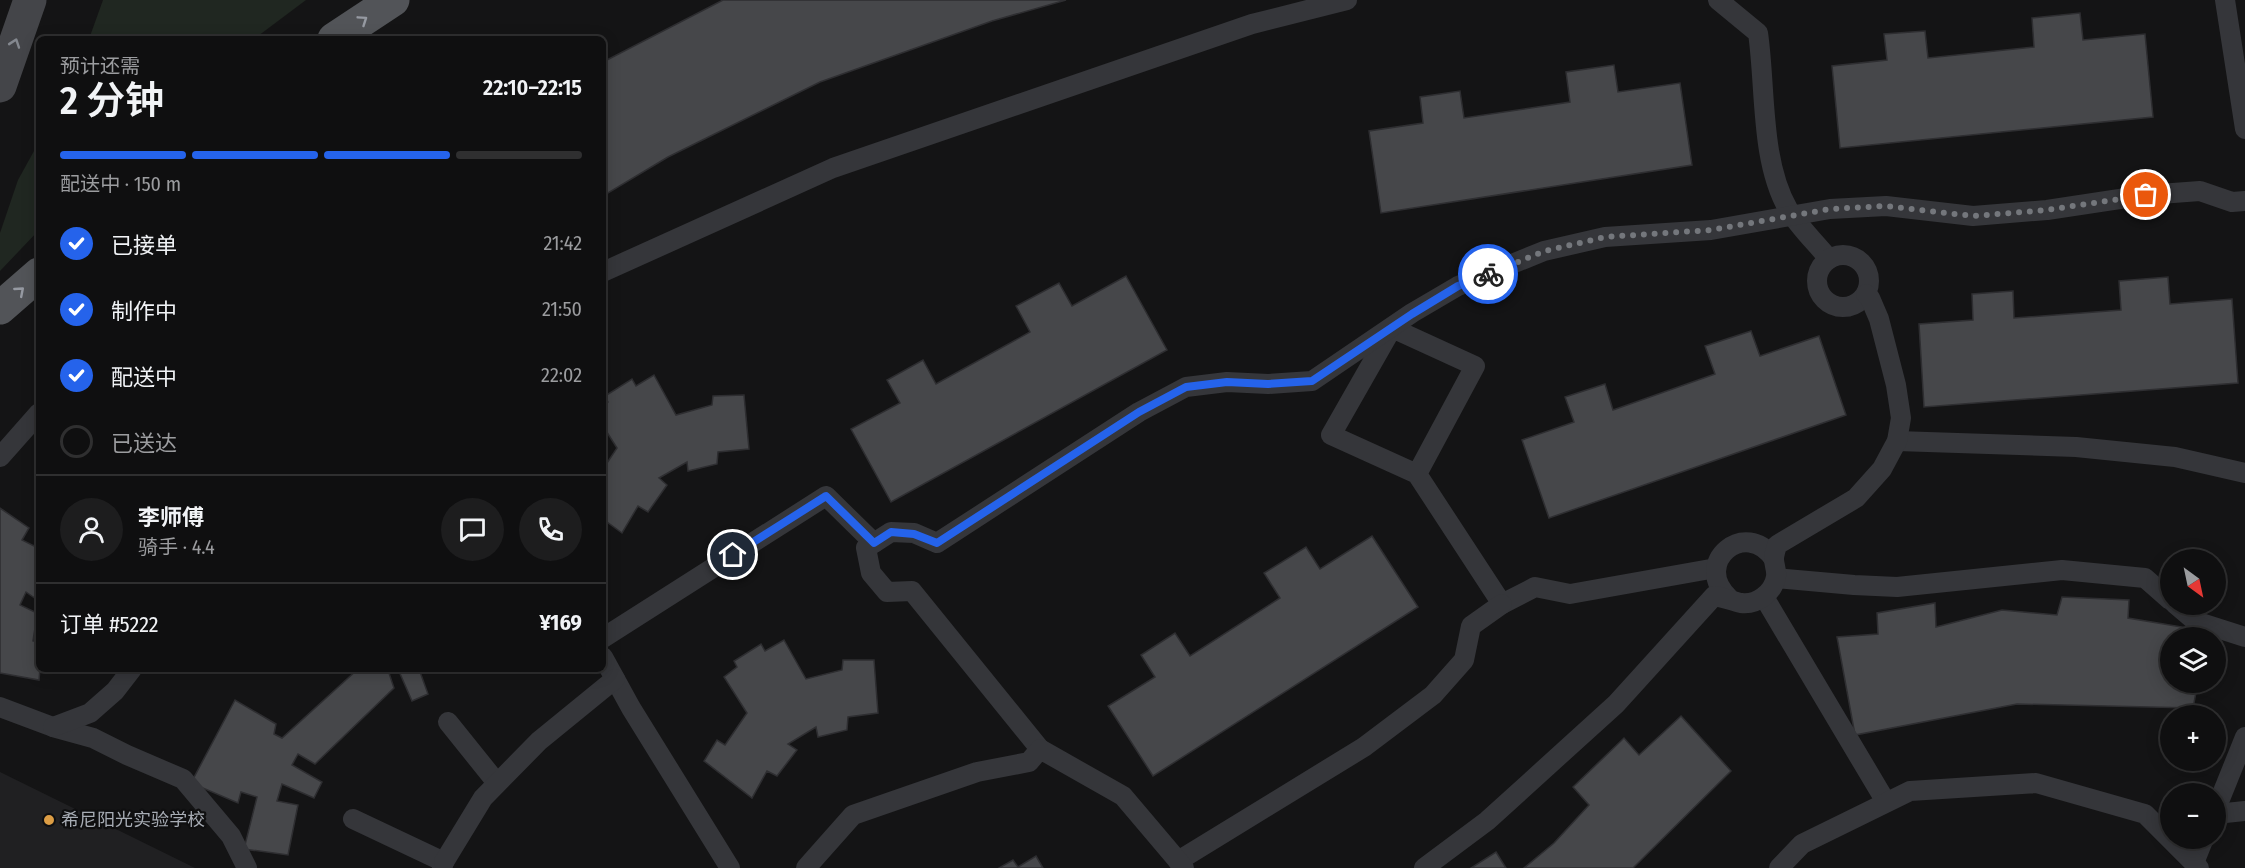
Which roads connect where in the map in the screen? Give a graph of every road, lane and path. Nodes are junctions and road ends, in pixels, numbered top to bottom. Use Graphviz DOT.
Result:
graph roads {
  1 [pos="30,0"];
  2 [pos="393,0"];
  3 [pos="1347,0"];
  4 [pos="1718,0"];
  5 [pos="2225,0"];
  6 [pos="339,36"];
  7 [pos="2240,68"];
  8 [pos="0,86"];
  9 [pos="2245,129"];
  10 [pos="2245,201"];
  11 [pos="1793,216"];
  12 [pos="1829,259"];
  13 [pos="606,271"];
  14 [pos="36,277"];
  15 [pos="1866,294"];
  16 [pos="0,308"];
  17 [pos="1392,328"];
  18 [pos="36,416"];
  19 [pos="1897,441"];
  20 [pos="0,457"];
  21 [pos="2245,473"];
  22 [pos="1417,474"];
  23 [pos="874,543"];
  24 [pos="1772,557"];
  25 [pos="1719,586"];
  26 [pos="2160,591"];
  27 [pos="1764,597"];
  28 [pos="1502,604"];
  29 [pos="2188,615"];
  30 [pos="606,636"];
  31 [pos="2245,638"];
  32 [pos="606,662"];
  33 [pos="130,672"];
  34 [pos="615,679"];
  35 [pos="0,707"];
  36 [pos="448,722"];
  37 [pos="53,728"];
  38 [pos="2245,737"];
  39 [pos="1040,749"];
  40 [pos="497,783"];
  41 [pos="2226,784"];
  42 [pos="1886,802"];
  43 [pos="2245,811"];
  44 [pos="2226,813"];
  45 [pos="353,819"];
  46 [pos="2201,849"];
  47 [pos="1181,864"];
  48 [pos="443,865"];
  49 [pos="2197,865"];
  50 [pos="247,868"];
  51 [pos="730,868"];
  52 [pos="806,868"];
  53 [pos="1424,868"];
  54 [pos="1779,868"];
  8 -- 1 [label="main road, one-way"];
  6 -- 2 [label="main road, one-way"];
  3 -- 13 [label="lane"];
  4 -- 11 [label="lane"];
  5 -- 7 [label="lane"];
  7 -- 9 [label="lane"];
  10 -- 11 [label="lane"];
  11 -- 12 [label="lane"];
  11 -- 17 [label="lane"];
  12 -- 15 [label="lane"];
  12 -- 15 [label="lane"];
  16 -- 14 [label="main road, one-way"];
  15 -- 19 [label="lane"];
  17 -- 22 [label="lane"];
  17 -- 22 [label="lane"];
  17 -- 23 [label="lane"];
  18 -- 20 [label="lane"];
  19 -- 21 [label="lane"];
  19 -- 24 [label="lane"];
  22 -- 28 [label="lane"];
  23 -- 30 [label="lane"];
  23 -- 39 [label="lane"];
  24 -- 25 [label="lane"];
  24 -- 26 [label="lane"];
  24 -- 27 [label="lane"];
  25 -- 27 [label="lane"];
  25 -- 28 [label="lane"];
  25 -- 53 [label="lane"];
  27 -- 42 [label="lane"];
  28 -- 47 [label="lane"];
  29 -- 31 [label="lane"];
  32 -- 34 [label="lane"];
  33 -- 37 [label="lane"];
  34 -- 40 [label="lane"];
  34 -- 51 [label="lane"];
  35 -- 37 [label="lane"];
  36 -- 40 [label="lane"];
  37 -- 50 [label="lane"];
  38 -- 41 [label="lane"];
  39 -- 47 [label="lane"];
  39 -- 52 [label="lane"];
  40 -- 48 [label="lane"];
  42 -- 49 [label="lane"];
  42 -- 54 [label="lane"];
  43 -- 44 [label="lane"];
  45 -- 48 [label="lane"];
  46 -- 49 [label="lane"];
}
